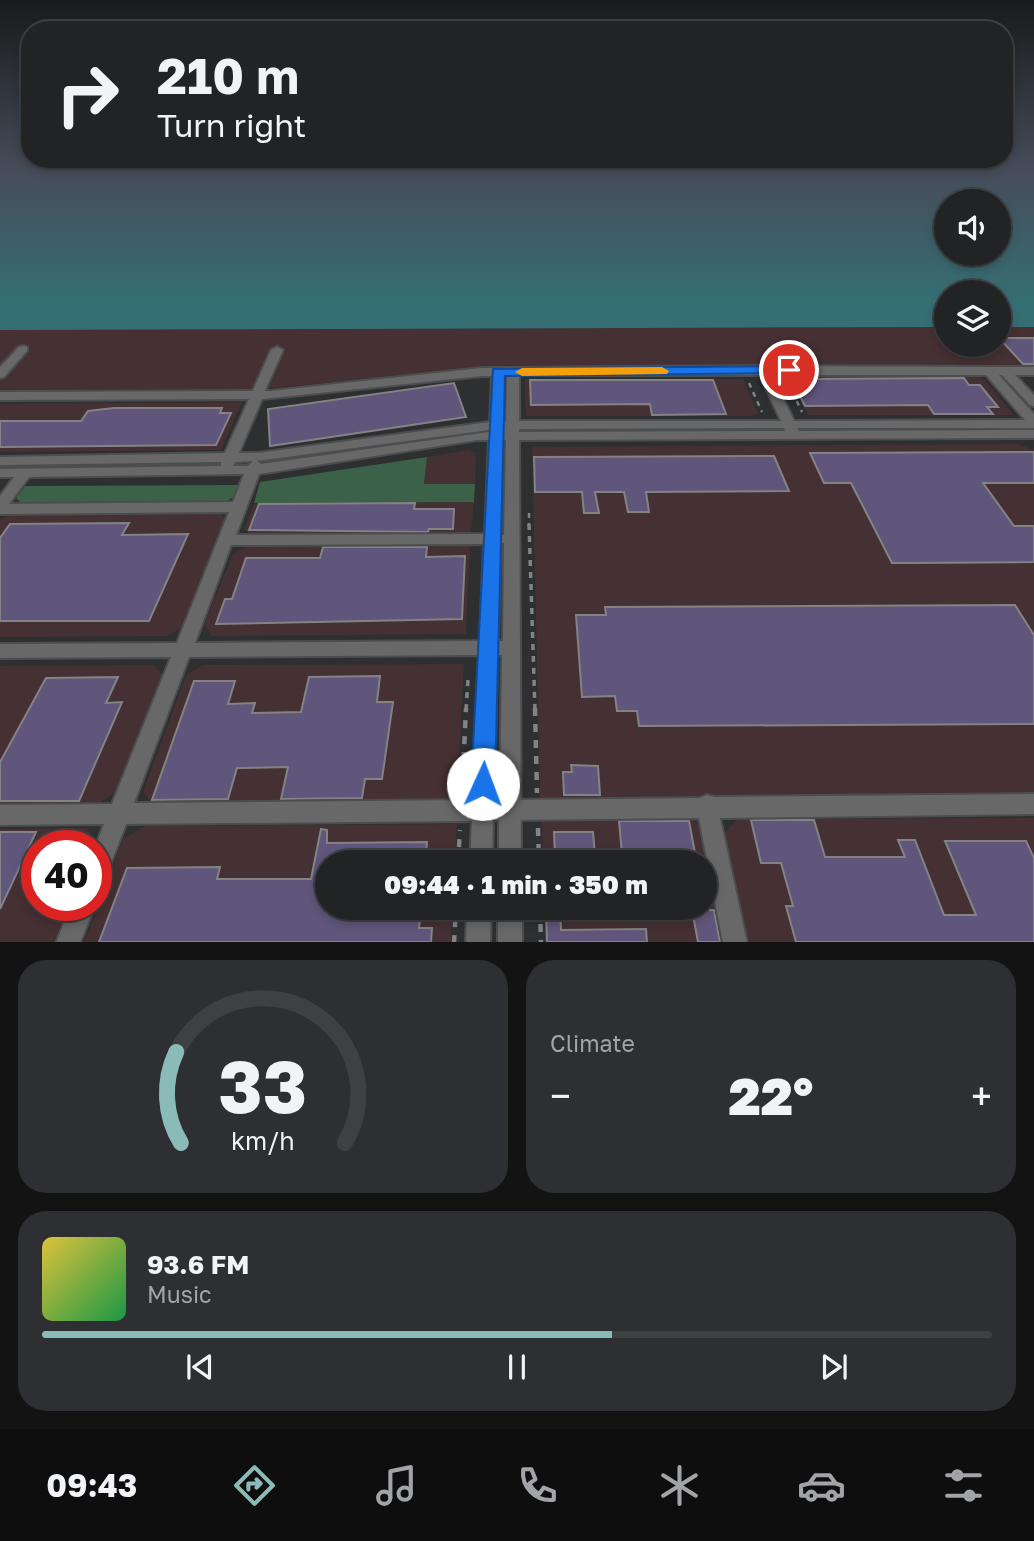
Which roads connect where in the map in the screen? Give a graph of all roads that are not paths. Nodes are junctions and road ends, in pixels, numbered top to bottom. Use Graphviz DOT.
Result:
graph roads {
  1 [pos="23,349"];
  2 [pos="277,350"];
  3 [pos="764,370"];
  4 [pos="1034,370"];
  5 [pos="989,371"];
  6 [pos="1005,371"];
  7 [pos="505,372"];
  8 [pos="0,374"];
  9 [pos="257,395"];
  10 [pos="0,396"];
  11 [pos="1034,402"];
  12 [pos="1034,423"];
  13 [pos="792,430"];
  14 [pos="504,431"];
  15 [pos="1034,435"];
  16 [pos="0,461"];
  17 [pos="256,463"];
  18 [pos="227,465"];
  19 [pos="25,473"];
  20 [pos="0,474"];
  21 [pos="239,507"];
  22 [pos="0,508"];
  23 [pos="491,539"];
  24 [pos="510,539"];
  25 [pos="228,540"];
  26 [pos="479,648"];
  27 [pos="511,648"];
  28 [pos="184,650"];
  29 [pos="0,651"];
  30 [pos="1034,804"];
  31 [pos="707,805"];
  32 [pos="510,810"];
  33 [pos="471,812"];
  34 [pos="120,814"];
  35 [pos="0,815"];
  36 [pos="112,834"];
  37 [pos="478,850"];
  38 [pos="510,850"];
  39 [pos="479,920"];
  40 [pos="510,920"];
  41 [pos="77,921"];
  42 [pos="68,942"];
  43 [pos="478,942"];
  44 [pos="510,942"];
  45 [pos="735,942"];
  1 -- 8 [label="street"];
  2 -- 9 [label="street"];
  3 -- 5 [label="street"];
  3 -- 7 [label="street"];
  3 -- 13 [label="street"];
  4 -- 6 [label="street"];
  5 -- 6 [label="street"];
  5 -- 12 [label="street"];
  6 -- 11 [label="street"];
  7 -- 9 [label="street"];
  7 -- 14 [label="street"];
  9 -- 10 [label="street"];
  9 -- 18 [label="street"];
  12 -- 13 [label="street"];
  13 -- 14 [label="street"];
  13 -- 15 [label="street"];
  14 -- 17 [label="street"];
  14 -- 23 [label="street"];
  14 -- 24 [label="street"];
  16 -- 18 [label="street"];
  17 -- 18 [label="street"];
  17 -- 21 [label="street"];
  18 -- 19 [label="street"];
  19 -- 20 [label="street"];
  19 -- 22 [label="street"];
  21 -- 22 [label="street"];
  21 -- 25 [label="street"];
  23 -- 24 [label="street"];
  23 -- 25 [label="street"];
  23 -- 26 [label="street"];
  24 -- 27 [label="street"];
  25 -- 28 [label="street"];
  26 -- 27 [label="street"];
  26 -- 28 [label="street"];
  26 -- 33 [label="street"];
  27 -- 32 [label="street"];
  28 -- 29 [label="street"];
  28 -- 34 [label="street"];
  30 -- 31 [label="street"];
  31 -- 32 [label="street"];
  31 -- 45 [label="street"];
  32 -- 33 [label="street"];
  32 -- 38 [label="street"];
  33 -- 34 [label="street"];
  33 -- 37 [label="street"];
  34 -- 35 [label="street"];
  34 -- 36 [label="street"];
  39 -- 43 [label="street"];
  40 -- 44 [label="street"];
  41 -- 42 [label="street"];
}
